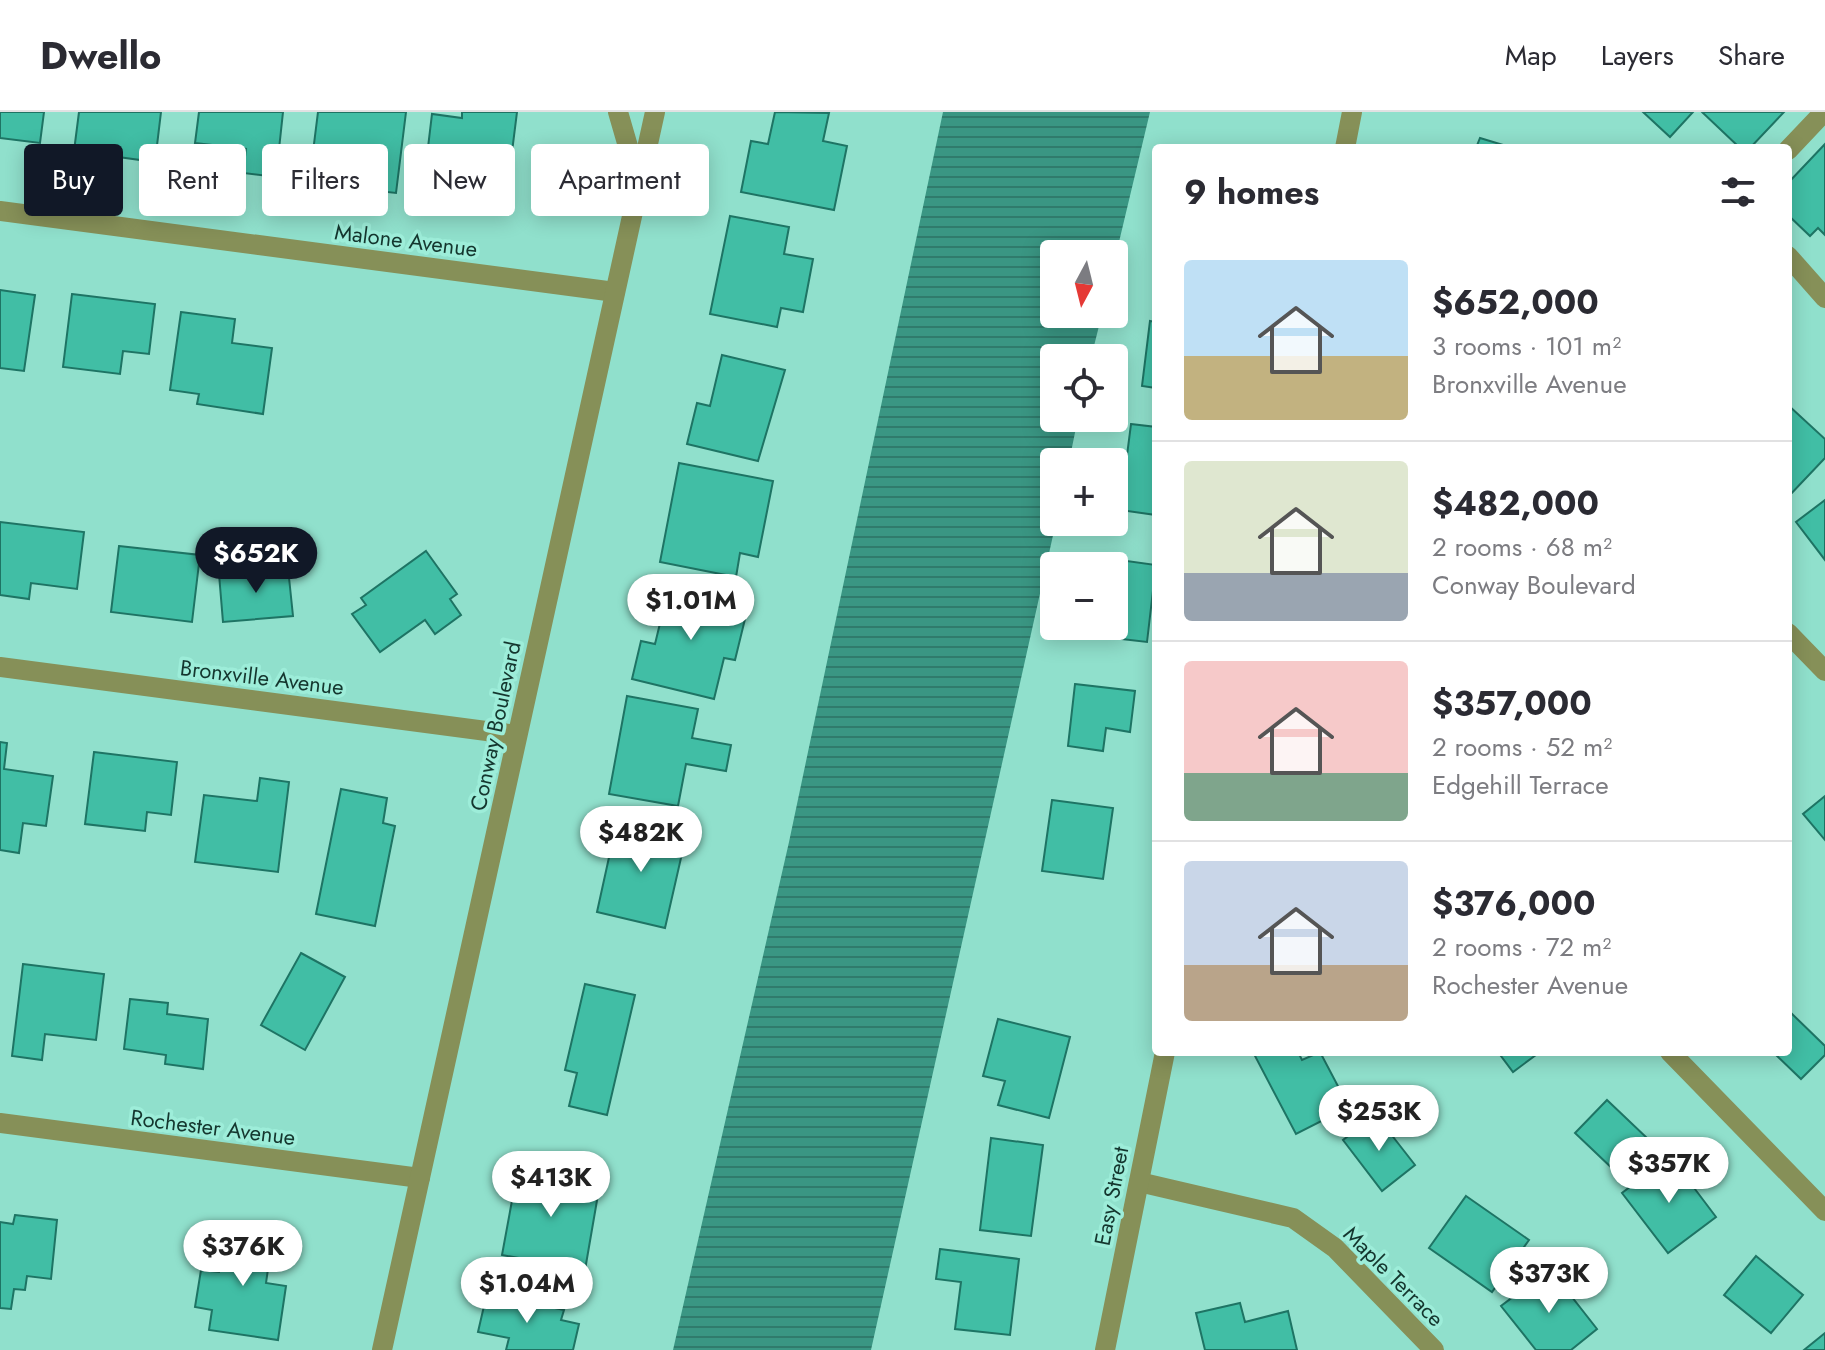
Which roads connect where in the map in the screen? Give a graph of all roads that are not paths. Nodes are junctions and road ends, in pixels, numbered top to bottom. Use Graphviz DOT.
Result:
graph roads {
  1 [pos="618,112"];
  2 [pos="655,112"];
  3 [pos="1352,112"];
  4 [pos="1824,112"];
  5 [pos="627,144"];
  6 [pos="648,144"];
  7 [pos="1346,144"];
  8 [pos="1792,146"];
  9 [pos="0,211"];
  10 [pos="632,216"];
  11 [pos="1792,261"];
  12 [pos="615,292"];
  13 [pos="1825,298"];
  14 [pos="1792,637"];
  15 [pos="0,667"];
  16 [pos="1825,671"];
  17 [pos="517,735"];
  18 [pos="1164,1056"];
  19 [pos="1674,1056"];
  20 [pos="0,1123"];
  21 [pos="420,1178"];
  22 [pos="1139,1182"];
  23 [pos="1825,1211"];
  24 [pos="382,1350"];
  25 [pos="1105,1350"];
  26 [pos="1434,1350"];
  1 -- 5 [label="street"];
  2 -- 6 [label="street, Conway Boulevard"];
  3 -- 7 [label="street"];
  4 -- 8 [label="street"];
  9 -- 12 [label="street, Malone Avenue"];
  10 -- 12 [label="street, Conway Boulevard"];
  11 -- 13 [label="street"];
  12 -- 17 [label="street, Conway Boulevard"];
  14 -- 16 [label="street"];
  15 -- 17 [label="street, Bronxville Avenue"];
  17 -- 21 [label="street, Conway Boulevard"];
  18 -- 22 [label="street, Easy Street"];
  19 -- 23 [label="street"];
  20 -- 21 [label="street, Rochester Avenue"];
  21 -- 24 [label="street, Conway Boulevard"];
  22 -- 25 [label="street, Easy Street"];
  22 -- 26 [label="street, Maple Terrace"];
}
